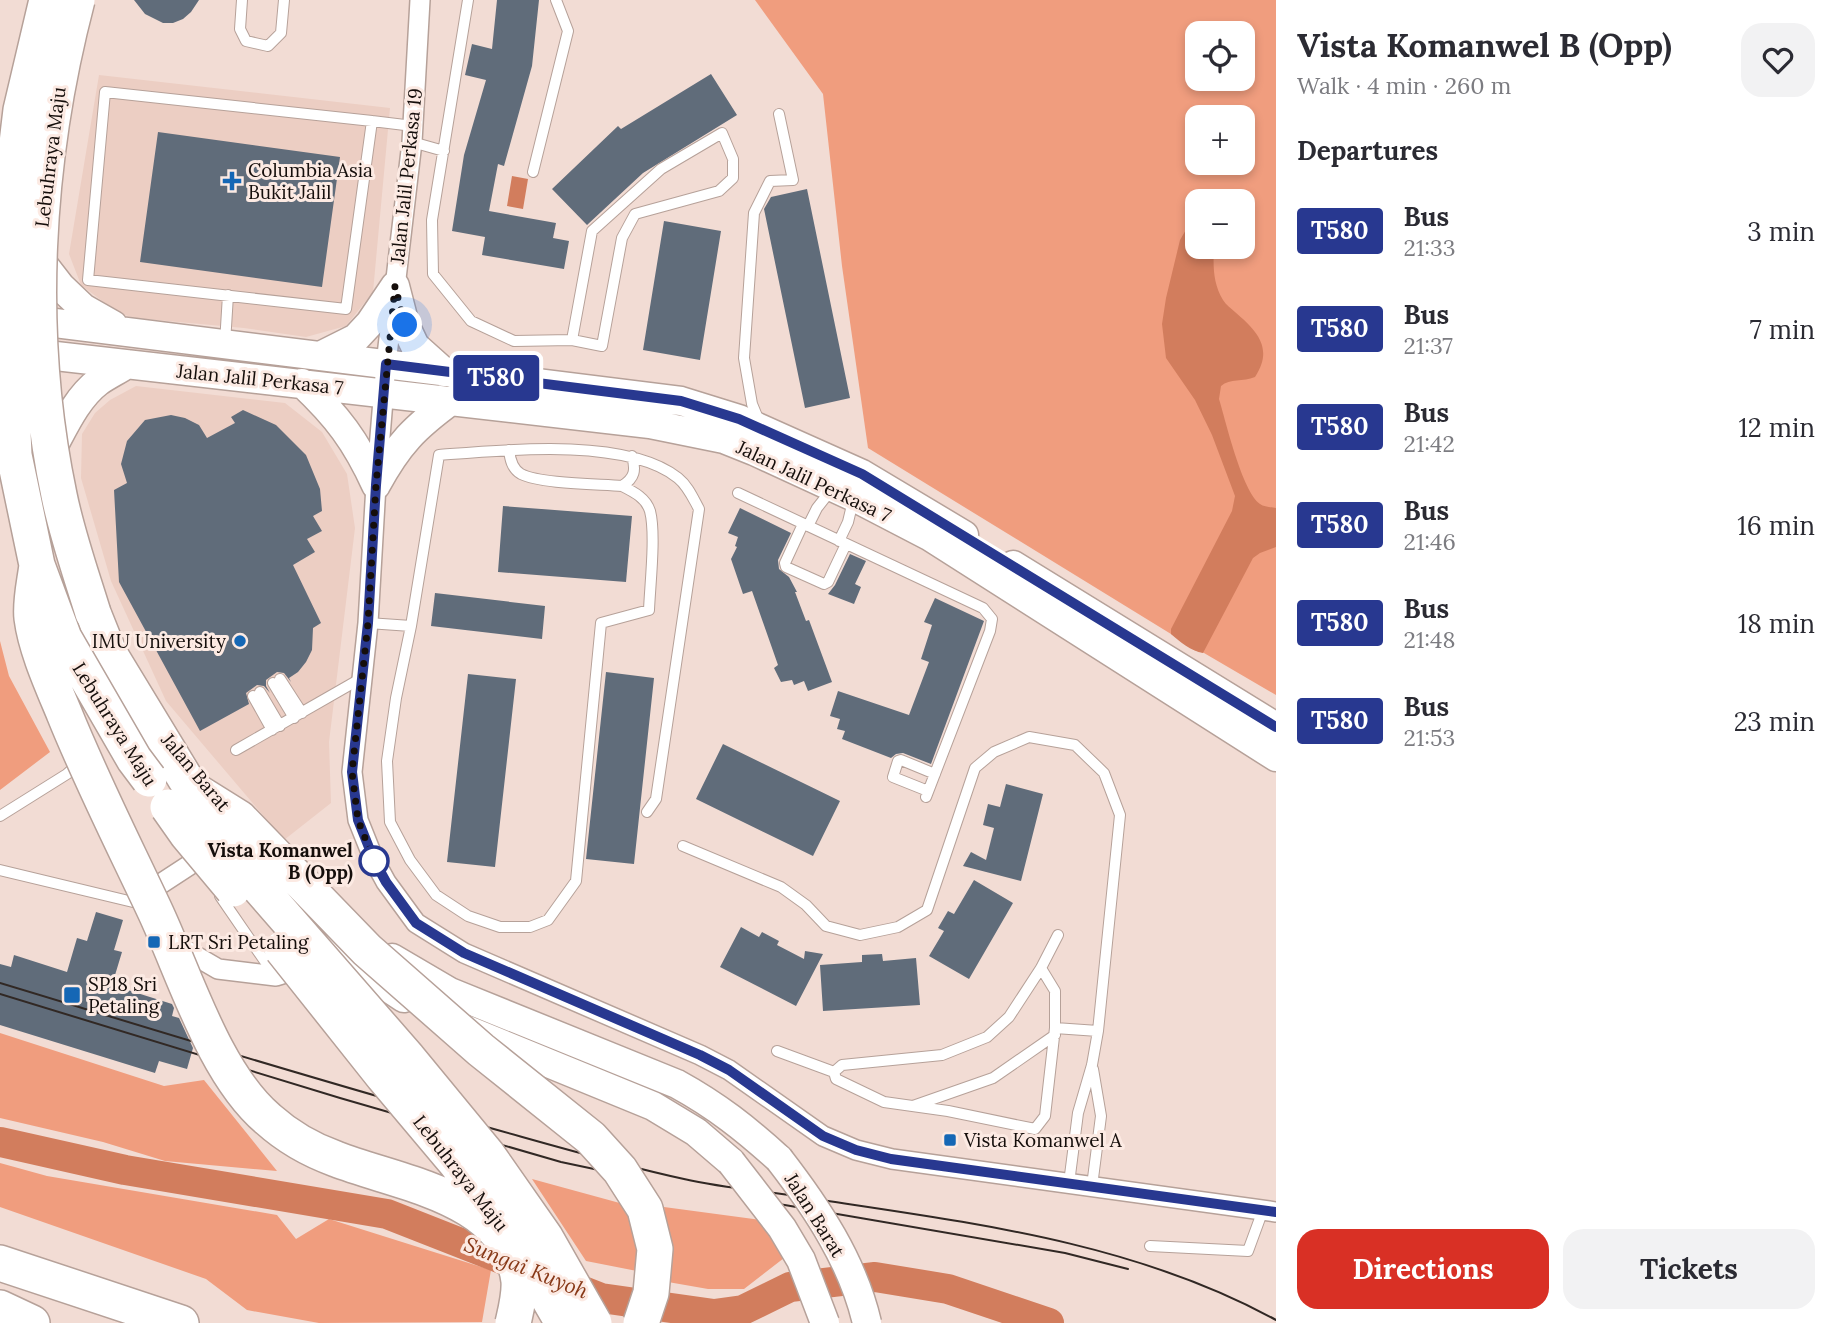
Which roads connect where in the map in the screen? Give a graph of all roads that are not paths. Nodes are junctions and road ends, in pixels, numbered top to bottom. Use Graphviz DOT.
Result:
graph roads {
  1 [pos="78,0"];
  2 [pos="242,0"];
  3 [pos="284,0"];
  4 [pos="420,0"];
  5 [pos="468,0"];
  6 [pos="556,0"];
  7 [pos="39,3"];
  8 [pos="779,114"];
  9 [pos="372,121"];
  10 [pos="412,134"];
  11 [pos="444,151"];
  12 [pos="533,172"];
  13 [pos="0,202"];
  14 [pos="40,260"];
  15 [pos="395,286"];
  16 [pos="228,295"];
  17 [pos="38,321"];
  18 [pos="124,331"];
  19 [pos="3,333"];
  20 [pos="572,340"];
  21 [pos="225,344"];
  22 [pos="38,354"];
  23 [pos="320,356"];
  24 [pos="0,360"];
  25 [pos="127,364"];
  26 [pos="386,364"];
  27 [pos="444,372"];
  28 [pos="302,383"];
  29 [pos="384,392"];
  30 [pos="452,400"];
  31 [pos="764,430"];
  32 [pos="509,450"];
  33 [pos="632,456"];
  34 [pos="47,459"];
  35 [pos="848,481"];
  36 [pos="376,485"];
  37 [pos="622,486"];
  38 [pos="737,494"];
  39 [pos="806,525"];
  40 [pos="843,542"];
  41 [pos="37,565"];
  42 [pos="368,623"];
  43 [pos="411,626"];
  44 [pos="363,678"];
  45 [pos="277,681"];
  46 [pos="256,694"];
  47 [pos="298,715"];
  48 [pos="1276,727"];
  49 [pos="276,728"];
  50 [pos="96,747"];
  51 [pos="236,750"];
  52 [pos="1276,757"];
  53 [pos="935,774"];
  54 [pos="191,788"];
  55 [pos="647,813"];
  56 [pos="0,816"];
  57 [pos="233,836"];
  58 [pos="683,846"];
  59 [pos="0,870"];
  60 [pos="215,888"];
  61 [pos="133,902"];
  62 [pos="1058,935"];
  63 [pos="358,936"];
  64 [pos="340,957"];
  65 [pos="1041,968"];
  66 [pos="276,976"];
  67 [pos="1055,1031"];
  68 [pos="1098,1031"];
  69 [pos="777,1051"];
  70 [pos="1092,1065"];
  71 [pos="834,1072"];
  72 [pos="913,1106"];
  73 [pos="1069,1183"];
  74 [pos="1092,1186"];
  75 [pos="1269,1211"];
  76 [pos="1150,1246"];
  77 [pos="0,1263"];
  78 [pos="0,1308"];
  79 [pos="32,1323"];
  80 [pos="181,1323"];
  81 [pos="513,1323"];
  82 [pos="563,1323"];
  83 [pos="594,1323"];
  84 [pos="641,1323"];
  85 [pos="825,1323"];
  86 [pos="867,1323"];
  1 -- 14 [label="main road, Jalan Barat"];
  1 -- 54 [label="highway, Lebuhraya Maju, bridge"];
  2 -- 3 [label="lane"];
  4 -- 10 [label="street, Jalan Jalil Perkasa 19"];
  5 -- 11 [label="lane"];
  6 -- 12 [label="lane"];
  7 -- 13 [label="main road"];
  7 -- 41 [label="highway, Lebuhraya Maju, bridge"];
  8 -- 31 [label="lane"];
  9 -- 10 [label="lane"];
  9 -- 16 [label="lane"];
  9 -- 16 [label="lane"];
  10 -- 11 [label="lane"];
  10 -- 15 [label="street, Jalan Jalil Perkasa 19"];
  11 -- 20 [label="lane"];
  14 -- 17 [label="main road, Jalan Barat"];
  14 -- 18 [label="main road"];
  15 -- 23 [label="main road"];
  15 -- 26 [label="street, Jalan Jalil Perkasa 19"];
  15 -- 27 [label="main road"];
  16 -- 21 [label="lane"];
  17 -- 18 [label="main road, Jalan Jalil Perkasa 7"];
  17 -- 19 [label="main road"];
  17 -- 22 [label="main road, Jalan Barat"];
  18 -- 21 [label="main road, Jalan Jalil Perkasa 7"];
  19 -- 22 [label="main road"];
  20 -- 20 [label="lane"];
  21 -- 23 [label="main road, Jalan Jalil Perkasa 7"];
  22 -- 25 [label="main road, Jalan Jalil Perkasa 7"];
  22 -- 34 [label="main road, Jalan Barat"];
  23 -- 26 [label="main road, Jalan Jalil Perkasa 7"];
  24 -- 57 [label="main road, Jalan Barat"];
  25 -- 28 [label="main road, Jalan Jalil Perkasa 7"];
  25 -- 34 [label="main road"];
  26 -- 27 [label="main road, Jalan Jalil Perkasa 7"];
  26 -- 29 [label="street, Jalan Jalil Perkasa 19"];
  27 -- 31 [label="main road, Jalan Jalil Perkasa 7"];
  28 -- 29 [label="main road, Jalan Jalil Perkasa 7"];
  28 -- 36 [label="main road"];
  29 -- 30 [label="main road, Jalan Jalil Perkasa 7"];
  29 -- 36 [label="street, Jalan Jalil Perkasa 19"];
  30 -- 35 [label="main road, Jalan Jalil Perkasa 7"];
  30 -- 36 [label="main road"];
  31 -- 35 [label="main road, Jalan Jalil Perkasa 7"];
  32 -- 33 [label="lane"];
  32 -- 37 [label="lane"];
  32 -- 43 [label="lane"];
  33 -- 37 [label="lane"];
  33 -- 55 [label="lane"];
  34 -- 57 [label="main road, Jalan Barat"];
  35 -- 39 [label="lane"];
  35 -- 40 [label="lane"];
  35 -- 48 [label="main road, Jalan Jalil Perkasa 7"];
  35 -- 52 [label="main road, Jalan Jalil Perkasa 7"];
  36 -- 42 [label="street, Jalan Jalil Perkasa 19"];
  37 -- 43 [label="lane"];
  38 -- 39 [label="lane"];
  39 -- 40 [label="lane"];
  39 -- 40 [label="lane"];
  40 -- 53 [label="lane"];
  41 -- 81 [label="highway, bridge"];
  41 -- 82 [label="highway, Lebuhraya Maju, bridge"];
  42 -- 43 [label="lane"];
  42 -- 44 [label="street, Jalan Jalil Perkasa 19"];
  44 -- 47 [label="lane"];
  44 -- 73 [label="street, Jalan Jalil Perkasa 19"];
  45 -- 47 [label="lane"];
  46 -- 49 [label="lane"];
  47 -- 49 [label="lane"];
  49 -- 51 [label="lane"];
  50 -- 56 [label="lane"];
  53 -- 53 [label="lane"];
  54 -- 83 [label="highway, Lebuhraya Maju, bridge"];
  54 -- 84 [label="highway, bridge"];
  57 -- 61 [label="street"];
  57 -- 63 [label="main road, Jalan Barat"];
  57 -- 64 [label="main road, Jalan Barat"];
  58 -- 68 [label="lane"];
  59 -- 61 [label="lane"];
  60 -- 66 [label="lane"];
  61 -- 66 [label="street"];
  62 -- 65 [label="lane"];
  63 -- 64 [label="street"];
  63 -- 86 [label="main road, Jalan Barat, bridge"];
  64 -- 66 [label="street"];
  64 -- 85 [label="main road, Jalan Barat, bridge"];
  65 -- 67 [label="lane"];
  65 -- 71 [label="lane"];
  67 -- 68 [label="lane"];
  67 -- 72 [label="lane"];
  67 -- 72 [label="lane"];
  68 -- 70 [label="lane"];
  69 -- 71 [label="lane"];
  70 -- 73 [label="lane"];
  70 -- 74 [label="lane"];
  71 -- 72 [label="lane"];
  73 -- 74 [label="street, Jalan Jalil Perkasa 19"];
  74 -- 75 [label="street, Jalan Jalil Perkasa 19"];
  75 -- 76 [label="lane"];
  77 -- 80 [label="highway"];
  78 -- 79 [label="highway"];
}
